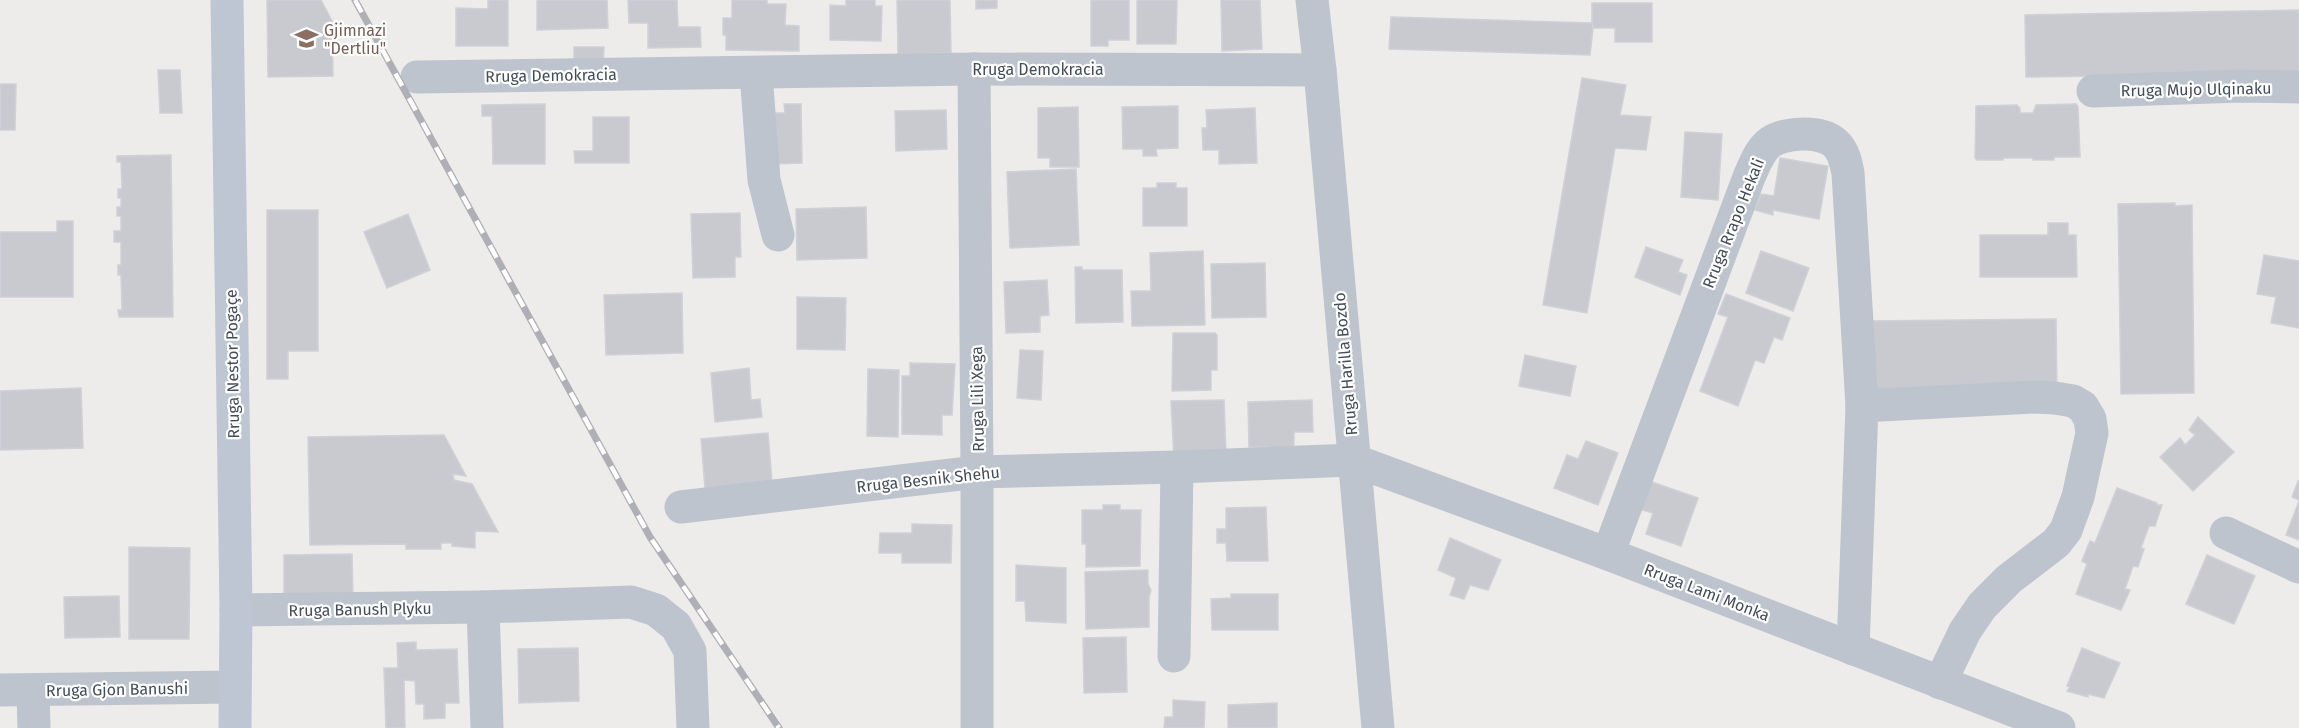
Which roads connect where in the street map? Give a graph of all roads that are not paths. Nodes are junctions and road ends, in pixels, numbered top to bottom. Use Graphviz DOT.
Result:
graph roads {
  1 [pos="227,0"];
  2 [pos="1312,0"];
  3 [pos="974,69"];
  4 [pos="1320,70"];
  5 [pos="756,73"];
  6 [pos="417,77"];
  7 [pos="2299,87"];
  8 [pos="2093,91"];
  9 [pos="778,235"];
  10 [pos="1862,406"];
  11 [pos="1353,460"];
  12 [pos="1177,467"];
  13 [pos="977,472"];
  14 [pos="681,507"];
  15 [pos="2226,533"];
  16 [pos="1608,554"];
  17 [pos="2299,567"];
  18 [pos="483,607"];
  19 [pos="236,610"];
  20 [pos="1853,649"];
  21 [pos="1174,656"];
  22 [pos="1940,683"];
  23 [pos="234,687"];
  24 [pos="0,690"];
  25 [pos="33,690"];
  26 [pos="34,728"];
  27 [pos="235,728"];
  28 [pos="487,728"];
  29 [pos="693,728"];
  30 [pos="977,728"];
  31 [pos="1378,728"];
  32 [pos="2059,728"];
  1 -- 19 [label="street, Rruga Nestor Pogaçe"];
  2 -- 4 [label="street, Rruga Harilla Bozdo"];
  3 -- 4 [label="street, Rruga Demokracia"];
  3 -- 5 [label="street, Rruga Demokracia"];
  3 -- 13 [label="street, Rruga Lili Xega"];
  4 -- 11 [label="street, Rruga Harilla Bozdo"];
  5 -- 6 [label="street, Rruga Demokracia"];
  5 -- 9 [label="street"];
  7 -- 8 [label="street, Rruga Mujo Ulqinaku"];
  10 -- 16 [label="street, Rruga Rrapo Hekali"];
  10 -- 20 [label="street, Rruga Rrapo Hekali"];
  10 -- 22 [label="street"];
  11 -- 12 [label="street, Rruga Besnik Shehu"];
  11 -- 16 [label="street, Rruga Lami Monka"];
  11 -- 31 [label="street, Rruga Harilla Bozdo"];
  12 -- 13 [label="street, Rruga Besnik Shehu"];
  12 -- 21 [label="street"];
  13 -- 14 [label="street, Rruga Besnik Shehu"];
  13 -- 30 [label="street, Rruga Lili Xega"];
  15 -- 17 [label="street"];
  16 -- 20 [label="street, Rruga Lami Monka"];
  18 -- 19 [label="street, Rruga Banush Plyku"];
  18 -- 28 [label="street"];
  18 -- 29 [label="street, Rruga Banush Plyku"];
  19 -- 23 [label="street, Rruga Nestor Pogaçe"];
  20 -- 22 [label="street, Rruga Lami Monka"];
  22 -- 32 [label="street, Rruga Lami Monka"];
  23 -- 25 [label="street, Rruga Gjon Banushi"];
  23 -- 27 [label="street, Rruga Nestor Pogaçe"];
  24 -- 25 [label="street, Rruga Gjon Banushi"];
  25 -- 26 [label="street"];
}
